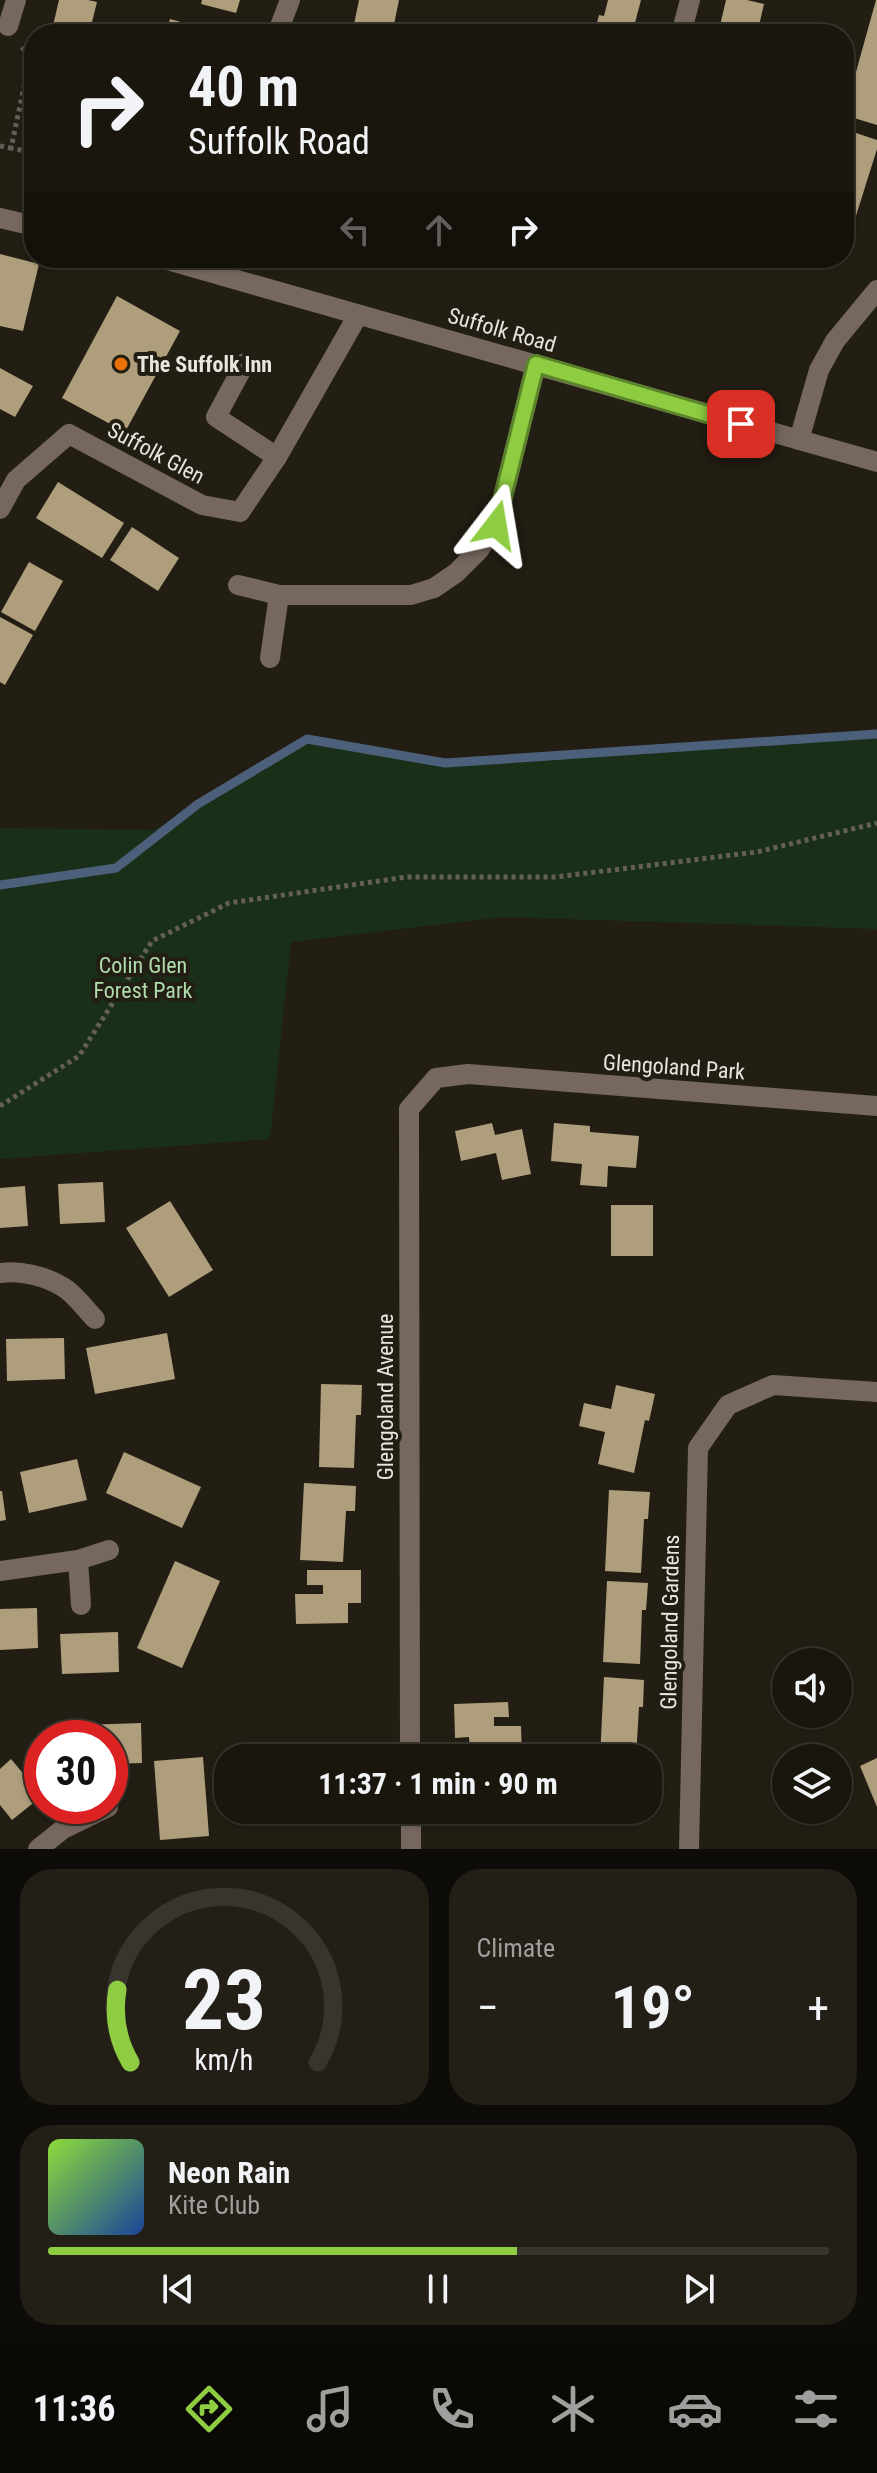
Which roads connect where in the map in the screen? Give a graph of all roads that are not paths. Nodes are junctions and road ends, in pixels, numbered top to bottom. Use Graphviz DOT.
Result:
graph roads {
  1 [pos="16,0"];
  2 [pos="290,0"];
  3 [pos="690,0"];
  4 [pos="281,24"];
  5 [pos="684,24"];
  6 [pos="8,26"];
  7 [pos="0,218"];
  8 [pos="24,224"];
  9 [pos="223,268"];
  10 [pos="877,290"];
  11 [pos="358,315"];
  12 [pos="245,363"];
  13 [pos="536,364"];
  14 [pos="799,440"];
  15 [pos="277,457"];
  16 [pos="877,462"];
  17 [pos="0,509"];
  18 [pos="238,585"];
  19 [pos="279,595"];
  20 [pos="270,658"];
  21 [pos="468,1074"];
  22 [pos="877,1106"];
  23 [pos="0,1273"];
  24 [pos="95,1319"];
  25 [pos="877,1392"];
  26 [pos="109,1550"];
  27 [pos="78,1560"];
  28 [pos="0,1571"];
  29 [pos="81,1605"];
  30 [pos="410,1744"];
  31 [pos="73,1824"];
  32 [pos="411,1824"];
  33 [pos="38,1849"];
  34 [pos="411,1849"];
  35 [pos="689,1849"];
  1 -- 6 [label="street"];
  2 -- 4 [label="street"];
  3 -- 5 [label="street"];
  7 -- 8 [label="street"];
  9 -- 11 [label="street, Suffolk Road"];
  10 -- 14 [label="street"];
  11 -- 13 [label="street, Suffolk Road"];
  11 -- 15 [label="street, Suffolk Glen"];
  12 -- 15 [label="street"];
  13 -- 14 [label="street, Suffolk Road"];
  13 -- 19 [label="street"];
  14 -- 16 [label="street, Suffolk Road"];
  15 -- 17 [label="street, Suffolk Glen"];
  18 -- 19 [label="street"];
  19 -- 20 [label="street"];
  21 -- 22 [label="street, Glengoland Park"];
  21 -- 30 [label="street, Glengoland Avenue"];
  23 -- 24 [label="street"];
  25 -- 35 [label="street, Glengoland Gardens"];
  26 -- 27 [label="street"];
  27 -- 28 [label="street"];
  27 -- 29 [label="street"];
  31 -- 33 [label="street"];
  32 -- 34 [label="street"];
}
